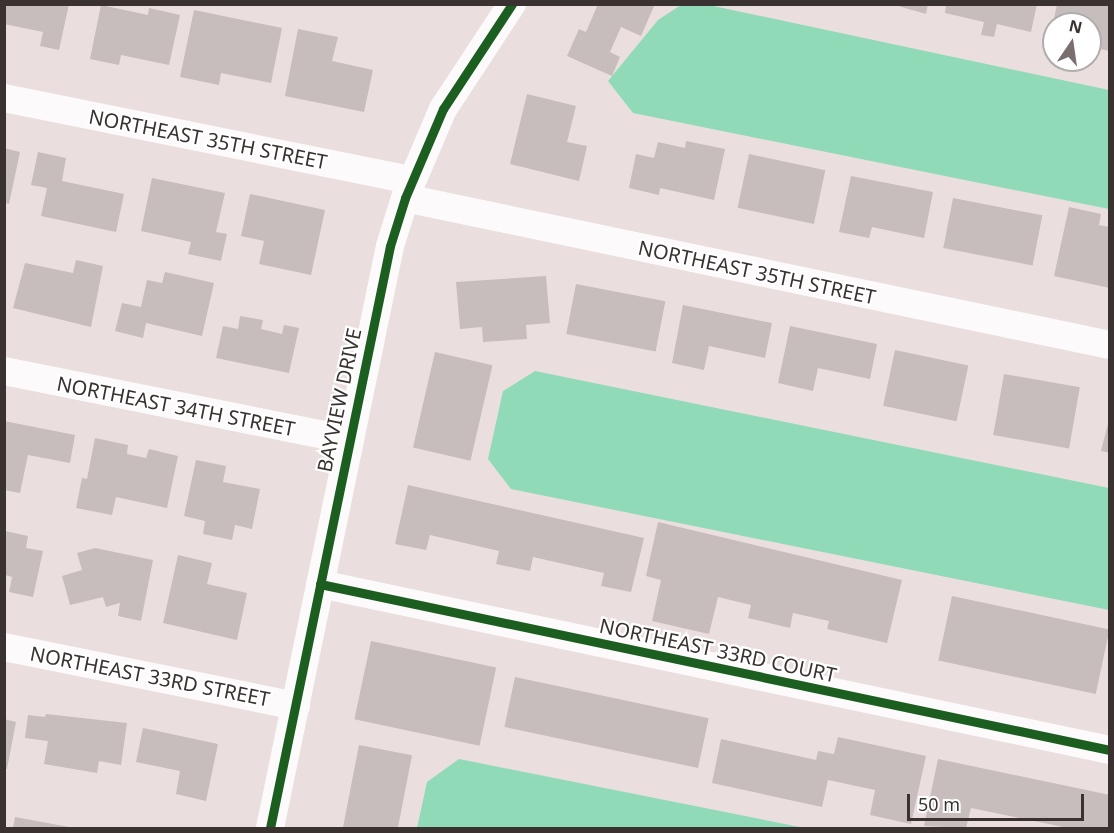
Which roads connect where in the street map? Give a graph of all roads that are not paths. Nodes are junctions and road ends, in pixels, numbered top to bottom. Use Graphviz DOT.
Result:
graph roads {
  1 [pos="512,4"];
  2 [pos="4,98"];
  3 [pos="408,189"];
  4 [pos="1110,345"];
  5 [pos="4,371"];
  6 [pos="348,440"];
  7 [pos="320,584"];
  8 [pos="4,647"];
  9 [pos="296,706"];
  10 [pos="1110,750"];
  11 [pos="270,828"];
  1 -- 3 [label="street, BAYVIEW DRIVE"];
  2 -- 3 [label="street, NORTHEAST 35TH STREET"];
  3 -- 4 [label="street, NORTHEAST 35TH STREET"];
  3 -- 6 [label="street, BAYVIEW DRIVE"];
  5 -- 6 [label="street, NORTHEAST 34TH STREET"];
  6 -- 7 [label="street, BAYVIEW DRIVE"];
  7 -- 9 [label="street, BAYVIEW DRIVE"];
  7 -- 10 [label="street, NORTHEAST 33RD COURT"];
  8 -- 9 [label="street, NORTHEAST 33RD STREET"];
  9 -- 11 [label="street, BAYVIEW DRIVE"];
}
